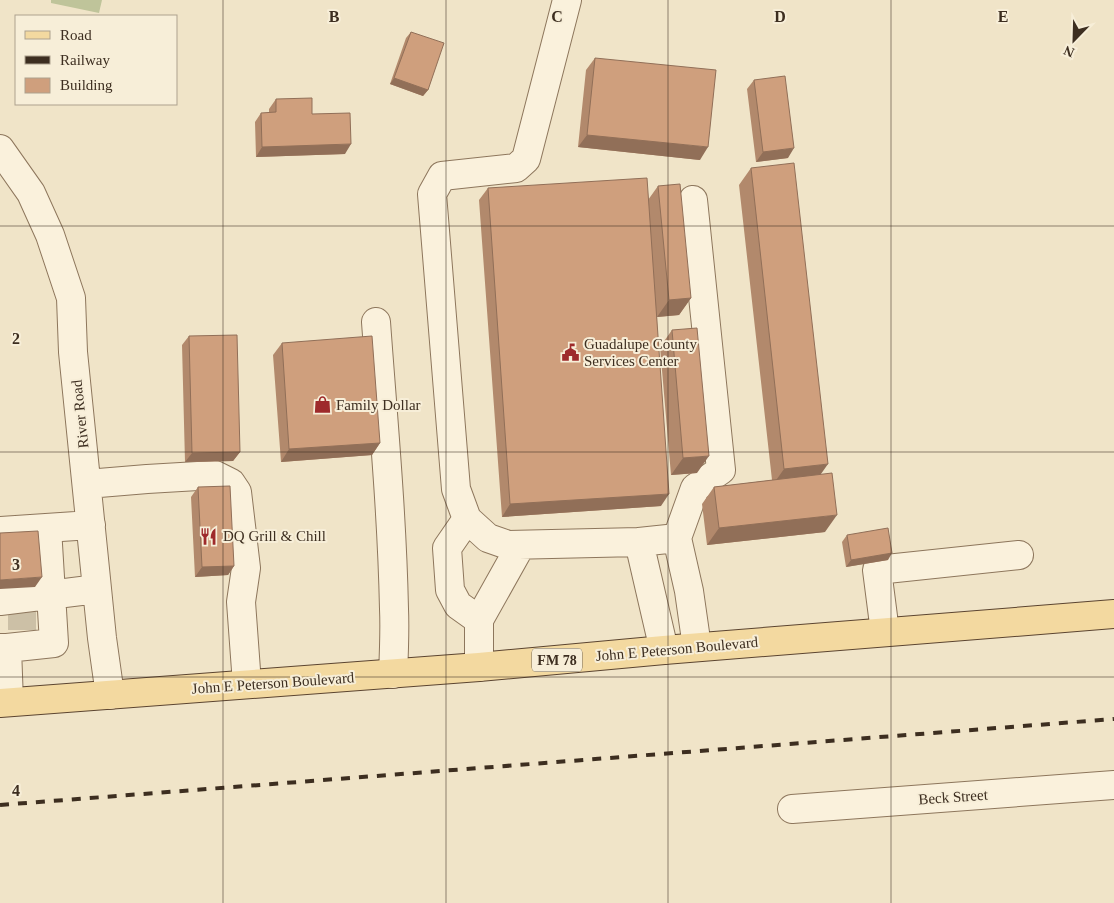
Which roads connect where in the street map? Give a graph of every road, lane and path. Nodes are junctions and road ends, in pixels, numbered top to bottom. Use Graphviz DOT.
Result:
graph roads {
  1 [pos="564,1"];
  2 [pos="0,150"];
  3 [pos="694,200"];
  4 [pos="376,322"];
  5 [pos="87,484"];
  6 [pos="466,518"];
  7 [pos="91,525"];
  8 [pos="47,528"];
  9 [pos="0,531"];
  10 [pos="677,538"];
  11 [pos="639,542"];
  12 [pos="521,545"];
  13 [pos="1020,555"];
  14 [pos="97,589"];
  15 [pos="52,595"];
  16 [pos="1114,614"];
  17 [pos="479,620"];
  18 [pos="14,626"];
  19 [pos="885,632"];
  20 [pos="697,647"];
  21 [pos="664,650"];
  22 [pos="479,667"];
  23 [pos="393,674"];
  24 [pos="247,684"];
  25 [pos="110,694"];
  26 [pos="4,703"];
  27 [pos="1114,785"];
  28 [pos="792,810"];
  1 -- 6 [label="street"];
  2 -- 5 [label="street, River Road"];
  3 -- 10 [label="street"];
  4 -- 23 [label="street"];
  5 -- 7 [label="street, River Road"];
  5 -- 24 [label="street"];
  6 -- 12 [label="street"];
  6 -- 17 [label="street"];
  7 -- 8 [label="street"];
  7 -- 14 [label="street, River Road"];
  8 -- 9 [label="street"];
  8 -- 15 [label="street"];
  10 -- 11 [label="street"];
  10 -- 20 [label="street"];
  11 -- 12 [label="street"];
  11 -- 21 [label="street"];
  12 -- 17 [label="street"];
  13 -- 19 [label="street"];
  14 -- 15 [label="street"];
  14 -- 25 [label="street, River Road"];
  15 -- 18 [label="street"];
  15 -- 18 [label="street"];
  16 -- 19 [label="main road, John E Peterson Boulevard / FM 78"];
  17 -- 22 [label="street"];
  18 -- 26 [label="street"];
  19 -- 20 [label="main road, John E Peterson Boulevard / FM 78"];
  20 -- 21 [label="main road, John E Peterson Boulevard / FM 78"];
  21 -- 22 [label="main road, John E Peterson Boulevard / FM 78"];
  22 -- 23 [label="main road, John E Peterson Boulevard / FM 78"];
  23 -- 24 [label="main road, John E Peterson Boulevard / FM 78"];
  24 -- 25 [label="main road, John E Peterson Boulevard / FM 78"];
  25 -- 26 [label="main road, John E Peterson Boulevard / FM 78"];
  27 -- 28 [label="street, Beck Street"];
}
